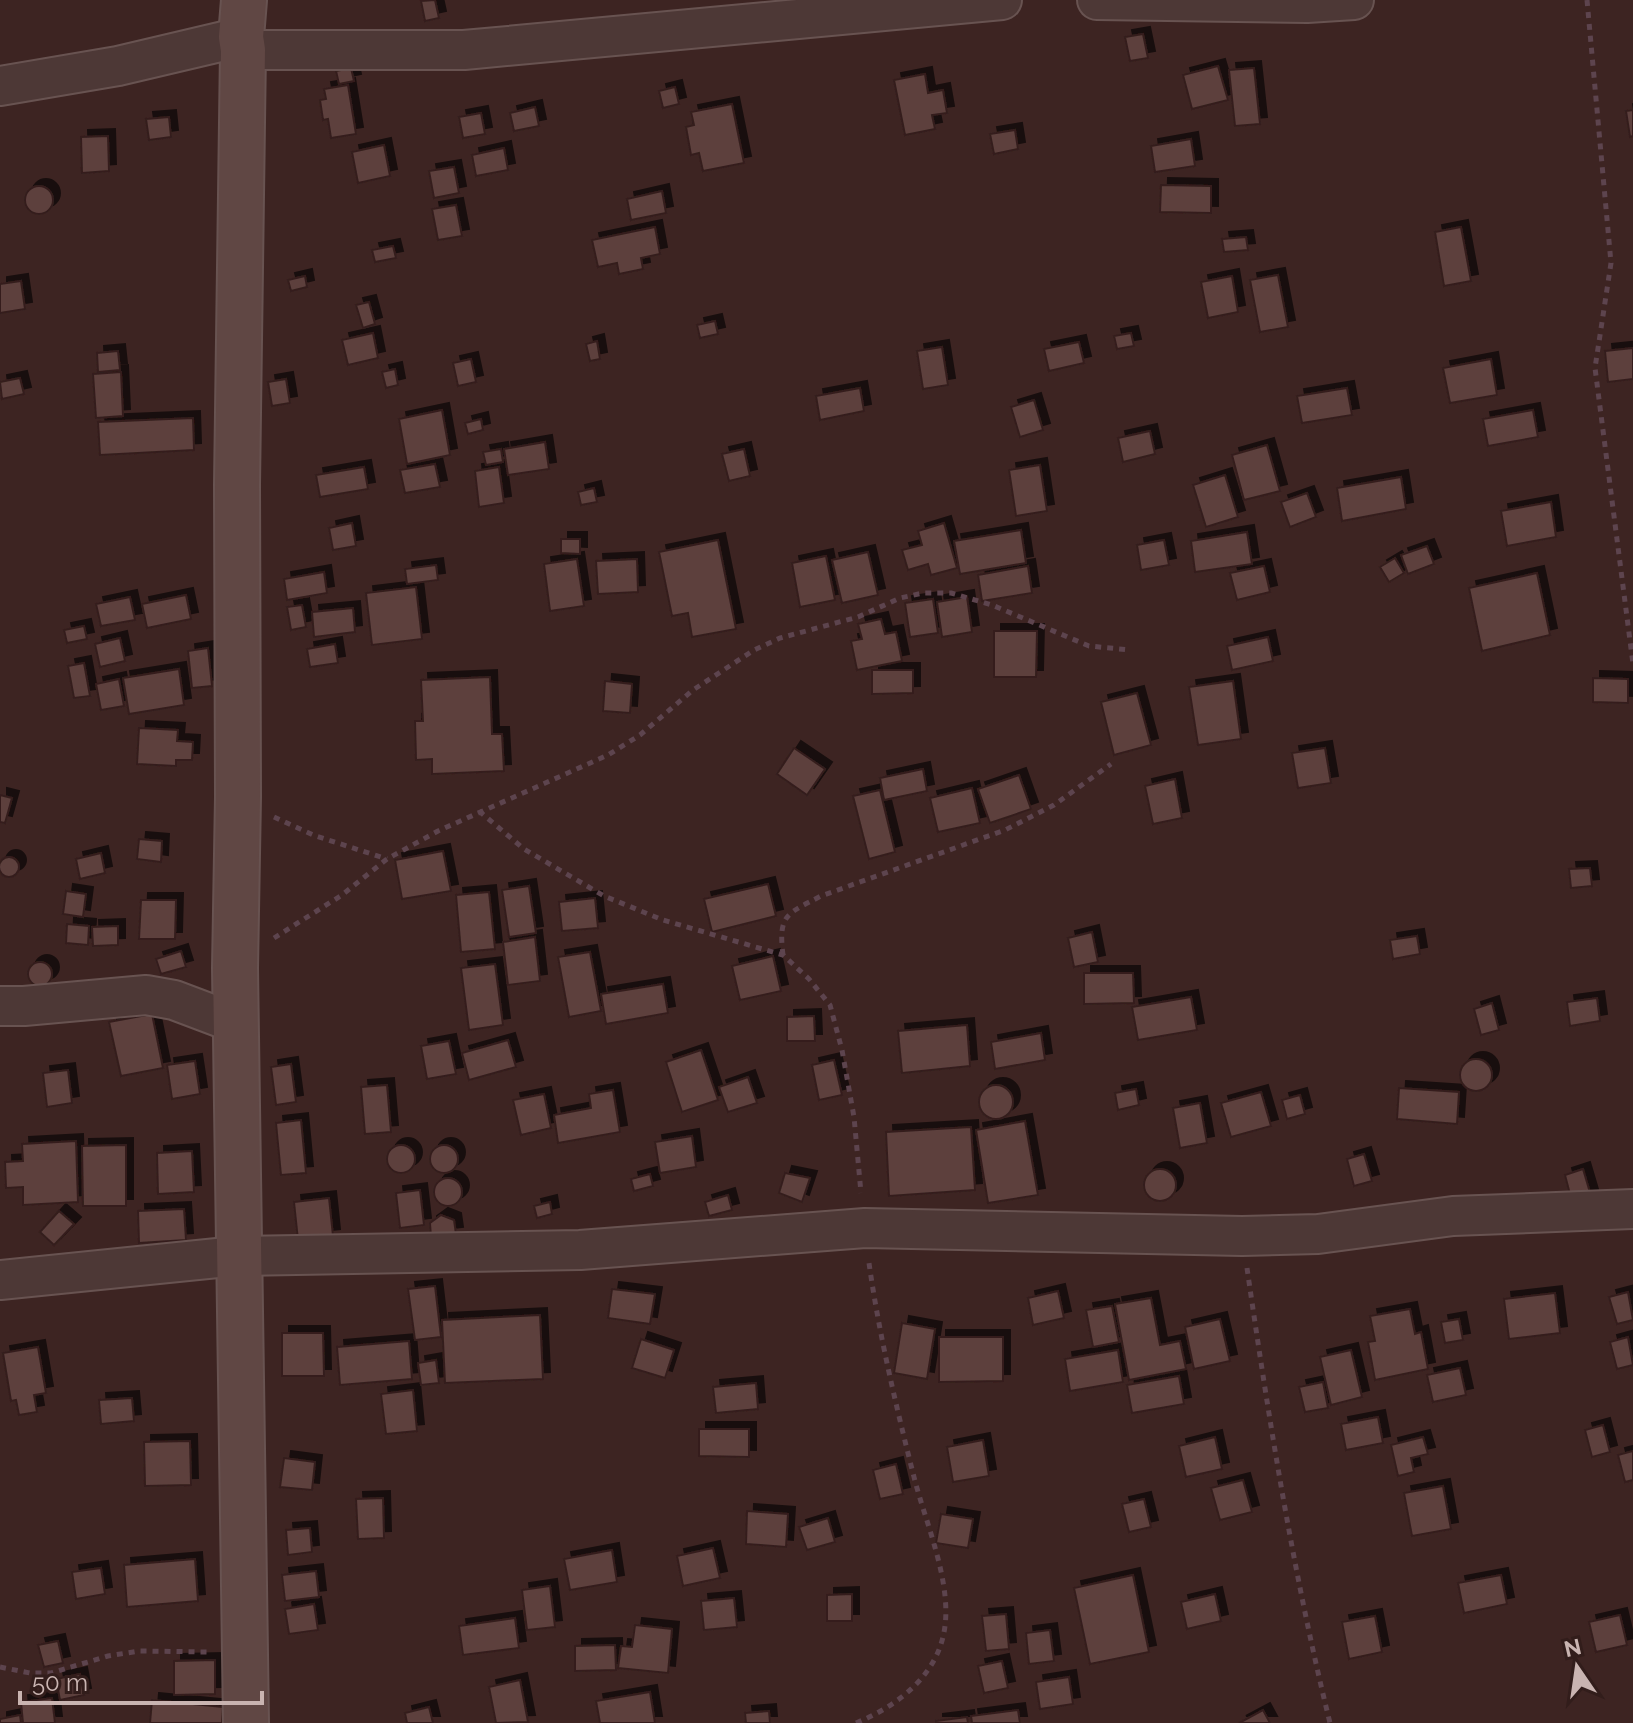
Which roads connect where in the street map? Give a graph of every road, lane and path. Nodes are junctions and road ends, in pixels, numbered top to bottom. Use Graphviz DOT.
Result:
graph roads {
  1 [pos="1002,0"];
  2 [pos="1097,0"];
  3 [pos="1354,0"];
  4 [pos="1587,0"];
  5 [pos="242,29"];
  6 [pos="0,86"];
  7 [pos="1130,650"];
  8 [pos="1633,664"];
  9 [pos="1111,764"];
  10 [pos="238,797"];
  11 [pos="479,811"];
  12 [pos="387,859"];
  13 [pos="783,955"];
  14 [pos="235,968"];
  15 [pos="0,1006"];
  16 [pos="235,1023"];
  17 [pos="1633,1209"];
  18 [pos="865,1228"];
  19 [pos="1242,1236"];
  20 [pos="237,1256"];
  21 [pos="0,1280"];
  22 [pos="246,1655"];
  23 [pos="0,1667"];
  24 [pos="246,1723"];
  25 [pos="856,1723"];
  26 [pos="1330,1723"];
  1 -- 5 [label="street"];
  2 -- 3 [label="street"];
  4 -- 8 [label="path"];
  5 -- 6 [label="street"];
  5 -- 10 [label="street"];
  7 -- 11 [label="path"];
  9 -- 13 [label="path"];
  10 -- 12 [label="path"];
  10 -- 14 [label="street"];
  11 -- 12 [label="path"];
  11 -- 13 [label="path"];
  12 -- 14 [label="path"];
  13 -- 18 [label="path"];
  14 -- 16 [label="street"];
  15 -- 16 [label="street"];
  16 -- 20 [label="street"];
  17 -- 19 [label="street"];
  18 -- 19 [label="street"];
  18 -- 20 [label="street"];
  18 -- 25 [label="path"];
  19 -- 26 [label="path"];
  20 -- 21 [label="street"];
  20 -- 22 [label="street"];
  22 -- 23 [label="path"];
  22 -- 24 [label="street"];
}
